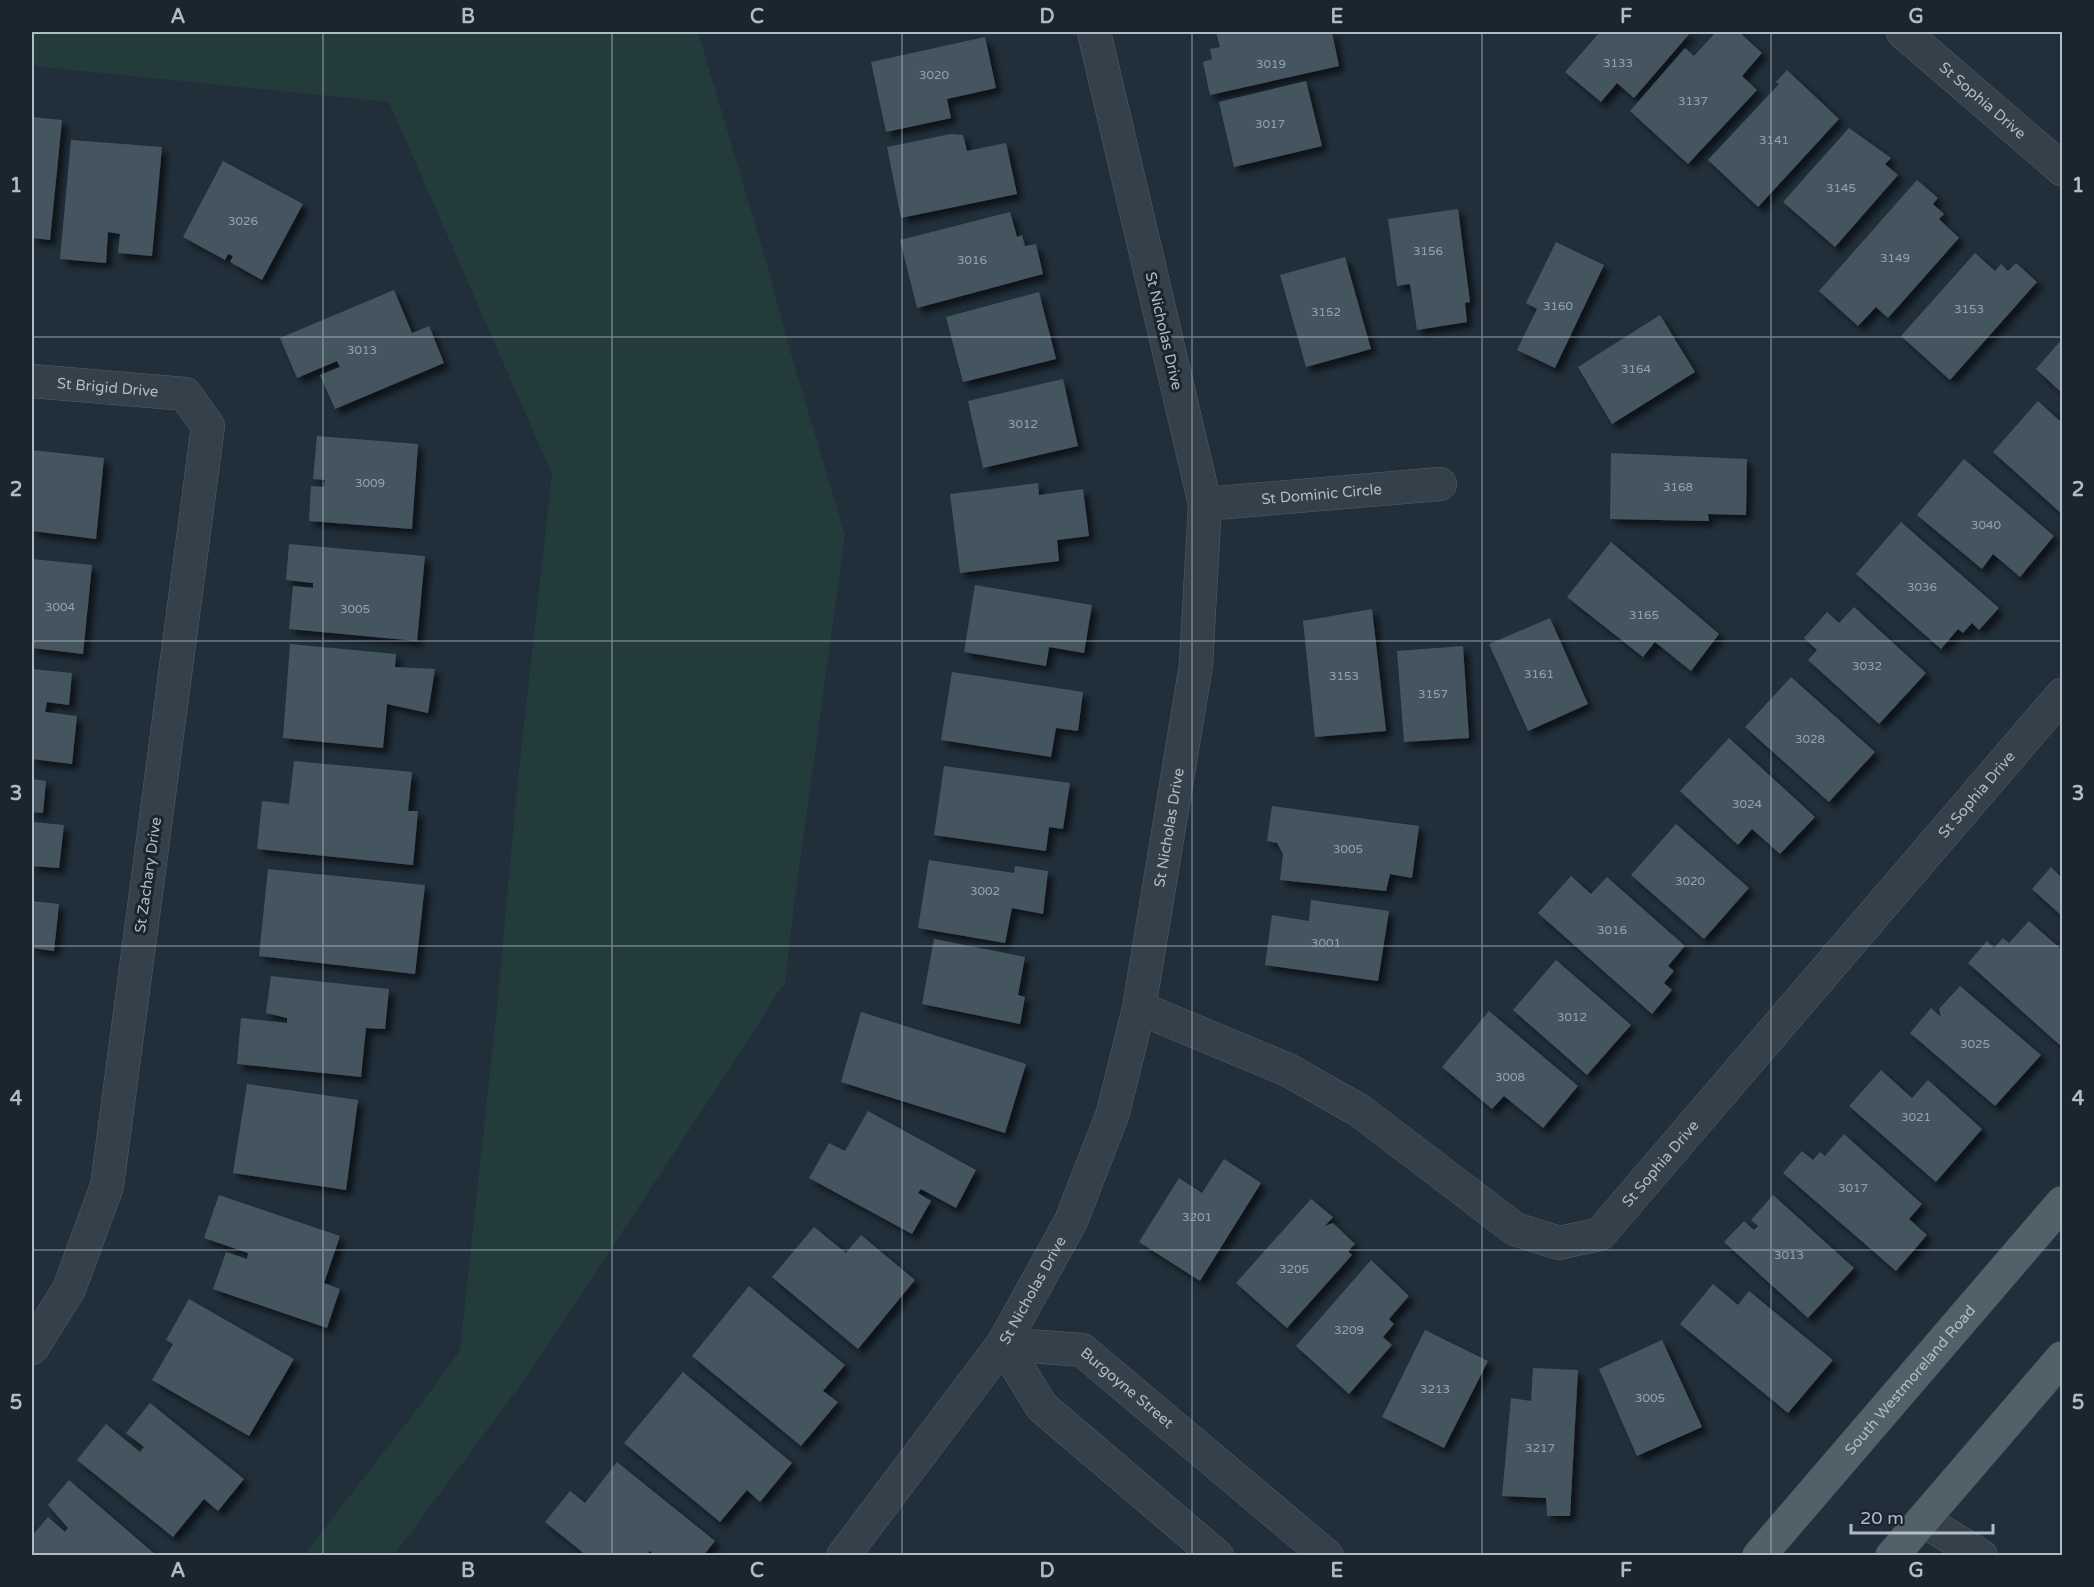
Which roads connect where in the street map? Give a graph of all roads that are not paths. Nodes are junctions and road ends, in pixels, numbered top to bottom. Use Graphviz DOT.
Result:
graph roads {
  1 [pos="1094,32"];
  2 [pos="1903,32"];
  3 [pos="2062,169"];
  4 [pos="32,381"];
  5 [pos="185,394"];
  6 [pos="1440,484"];
  7 [pos="1205,504"];
  8 [pos="2062,695"];
  9 [pos="1139,1008"];
  10 [pos="2062,1203"];
  11 [pos="1004,1344"];
  12 [pos="32,1348"];
  13 [pos="2062,1358"];
  14 [pos="1923,1520"];
  15 [pos="843,1556"];
  16 [pos="1217,1556"];
  17 [pos="1327,1556"];
  18 [pos="1758,1556"];
  19 [pos="1892,1556"];
  20 [pos="1981,1556"];
  1 -- 7 [label="street, St Nicholas Drive"];
  2 -- 3 [label="street, St Sophia Drive"];
  4 -- 5 [label="street, St Brigid Drive"];
  5 -- 12 [label="street, St Zachary Drive"];
  6 -- 7 [label="street, St Dominic Circle"];
  7 -- 9 [label="street, St Nicholas Drive"];
  8 -- 9 [label="street, St Sophia Drive"];
  9 -- 11 [label="street, St Nicholas Drive"];
  10 -- 18 [label="main road, South Westmoreland Road"];
  11 -- 15 [label="street, St Nicholas Drive"];
  11 -- 16 [label="street"];
  11 -- 17 [label="street, Burgoyne Street"];
  13 -- 14 [label="main road"];
  14 -- 19 [label="main road"];
  14 -- 20 [label="street"];
}
